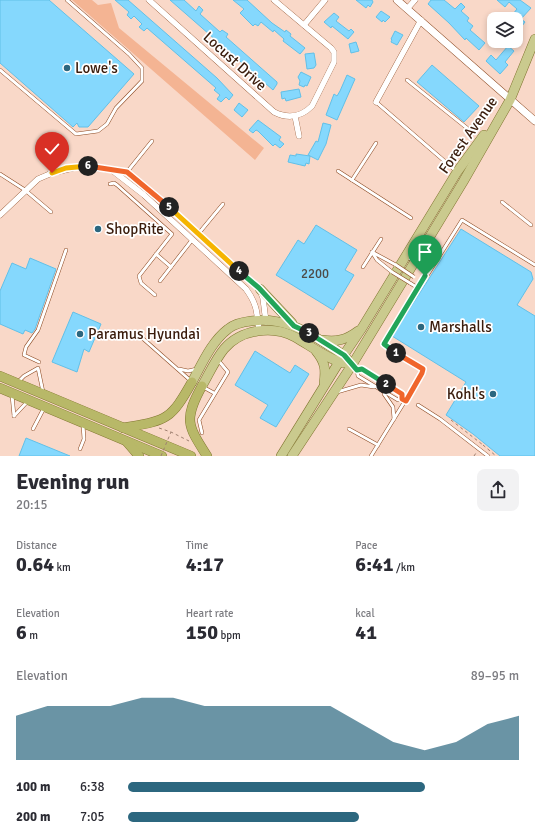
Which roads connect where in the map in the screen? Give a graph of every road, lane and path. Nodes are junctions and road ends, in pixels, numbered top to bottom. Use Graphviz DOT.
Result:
graph roads {
  1 [pos="67,0"];
  2 [pos="149,0"];
  3 [pos="274,0"];
  4 [pos="325,0"];
  5 [pos="397,0"];
  6 [pos="415,0"];
  7 [pos="407,9"];
  8 [pos="421,20"];
  9 [pos="304,25"];
  10 [pos="535,39"];
  11 [pos="0,70"];
  12 [pos="407,80"];
  13 [pos="510,100"];
  14 [pos="376,102"];
  15 [pos="295,116"];
  16 [pos="535,121"];
  17 [pos="467,128"];
  18 [pos="299,136"];
  19 [pos="152,141"];
  20 [pos="376,143"];
  21 [pos="108,168"];
  22 [pos="127,172"];
  23 [pos="338,172"];
  24 [pos="457,172"];
  25 [pos="0,174"];
  26 [pos="352,180"];
  27 [pos="110,184"];
  28 [pos="25,190"];
  29 [pos="502,202"];
  30 [pos="223,204"];
  31 [pos="51,212"];
  32 [pos="0,215"];
  33 [pos="411,218"];
  34 [pos="531,225"];
  35 [pos="198,234"];
  36 [pos="381,239"];
  37 [pos="193,240"];
  38 [pos="66,250"];
  39 [pos="372,252"];
  40 [pos="156,254"];
  41 [pos="414,261"];
  42 [pos="535,265"];
  43 [pos="171,267"];
  44 [pos="363,268"];
  45 [pos="160,281"];
  46 [pos="421,282"];
  47 [pos="418,288"];
  48 [pos="260,289"];
  49 [pos="155,295"];
  50 [pos="262,320"];
  51 [pos="294,326"];
  52 [pos="362,328"];
  53 [pos="262,330"];
  54 [pos="140,336"];
  55 [pos="320,339"];
  56 [pos="313,347"];
  57 [pos="341,358"];
  58 [pos="217,359"];
  59 [pos="39,362"];
  60 [pos="199,368"];
  61 [pos="354,368"];
  62 [pos="179,369"];
  63 [pos="0,376"];
  64 [pos="192,382"];
  65 [pos="17,383"];
  66 [pos="202,386"];
  67 [pos="324,386"];
  68 [pos="376,387"];
  69 [pos="0,388"];
  70 [pos="381,391"];
  71 [pos="11,393"];
  72 [pos="214,393"];
  73 [pos="333,393"];
  74 [pos="44,394"];
  75 [pos="29,400"];
  76 [pos="404,400"];
  77 [pos="418,405"];
  78 [pos="44,407"];
  79 [pos="394,419"];
  80 [pos="451,420"];
  81 [pos="83,423"];
  82 [pos="123,428"];
  83 [pos="160,428"];
  84 [pos="32,429"];
  85 [pos="349,429"];
  86 [pos="171,432"];
  87 [pos="202,433"];
  88 [pos="127,441"];
  89 [pos="191,442"];
  90 [pos="483,444"];
  91 [pos="378,445"];
  92 [pos="80,449"];
  93 [pos="139,456"];
  94 [pos="162,456"];
  95 [pos="191,456"];
  96 [pos="207,456"];
  97 [pos="281,456"];
  98 [pos="292,456"];
  99 [pos="371,456"];
  100 [pos="488,456"];
  1 -- 11 [label="lane"];
  2 -- 15 [label="street, Locust Drive"];
  3 -- 9 [label="street"];
  4 -- 9 [label="street"];
  5 -- 7 [label="street"];
  6 -- 7 [label="street"];
  7 -- 8 [label="street"];
  8 -- 13 [label="street"];
  8 -- 14 [label="street"];
  9 -- 15 [label="street"];
  10 -- 13 [label="main road"];
  12 -- 17 [label="lane"];
  13 -- 16 [label="street"];
  13 -- 24 [label="main road, Forest Avenue"];
  13 -- 41 [label="main road, Forest Avenue"];
  14 -- 24 [label="lane"];
  15 -- 18 [label="street"];
  19 -- 22 [label="lane"];
  20 -- 26 [label="lane"];
  21 -- 22 [label="street"];
  21 -- 28 [label="street"];
  21 -- 37 [label="street"];
  22 -- 35 [label="street"];
  23 -- 26 [label="lane"];
  24 -- 41 [label="main road, Forest Avenue"];
  25 -- 28 [label="lane"];
  26 -- 33 [label="lane"];
  27 -- 40 [label="lane"];
  28 -- 31 [label="lane"];
  28 -- 32 [label="street"];
  29 -- 34 [label="lane"];
  30 -- 35 [label="lane"];
  35 -- 48 [label="street"];
  36 -- 39 [label="lane"];
  37 -- 43 [label="lane"];
  37 -- 50 [label="street"];
  38 -- 59 [label="lane"];
  39 -- 44 [label="lane"];
  39 -- 46 [label="lane, bridge"];
  39 -- 47 [label="lane, bridge"];
  40 -- 43 [label="lane"];
  40 -- 49 [label="lane"];
  41 -- 52 [label="main road, Forest Avenue"];
  41 -- 61 [label="main road, Forest Avenue"];
  42 -- 46 [label="lane"];
  43 -- 45 [label="lane"];
  46 -- 47 [label="lane"];
  47 -- 76 [label="lane"];
  48 -- 50 [label="street"];
  48 -- 51 [label="main road"];
  50 -- 51 [label="main road"];
  50 -- 53 [label="street"];
  50 -- 60 [label="main road"];
  51 -- 55 [label="main road"];
  52 -- 55 [label="main road"];
  52 -- 57 [label="main road, Forest Avenue"];
  53 -- 56 [label="main road"];
  53 -- 58 [label="main road"];
  54 -- 62 [label="lane"];
  55 -- 57 [label="main road"];
  56 -- 57 [label="main road"];
  56 -- 67 [label="main road"];
  57 -- 61 [label="main road"];
  57 -- 67 [label="main road, Forest Avenue"];
  58 -- 66 [label="main road"];
  58 -- 72 [label="lane"];
  60 -- 62 [label="lane"];
  60 -- 64 [label="main road"];
  61 -- 68 [label="lane"];
  61 -- 73 [label="main road, Forest Avenue"];
  61 -- 76 [label="lane"];
  62 -- 64 [label="lane"];
  63 -- 65 [label="highway"];
  64 -- 66 [label="lane"];
  64 -- 82 [label="highway"];
  65 -- 74 [label="highway"];
  65 -- 74 [label="lane"];
  66 -- 72 [label="lane"];
  66 -- 96 [label="highway"];
  67 -- 97 [label="main road, Forest Avenue"];
  68 -- 70 [label="lane"];
  68 -- 73 [label="lane"];
  69 -- 71 [label="highway"];
  70 -- 76 [label="lane"];
  70 -- 79 [label="lane"];
  71 -- 75 [label="highway"];
  71 -- 75 [label="lane"];
  72 -- 87 [label="lane"];
  73 -- 98 [label="main road, Forest Avenue"];
  74 -- 82 [label="highway"];
  75 -- 78 [label="highway"];
  76 -- 79 [label="lane"];
  77 -- 100 [label="lane"];
  78 -- 81 [label="highway"];
  78 -- 84 [label="lane"];
  79 -- 91 [label="lane"];
  80 -- 90 [label="path"];
  81 -- 88 [label="highway"];
  81 -- 92 [label="lane"];
  82 -- 95 [label="highway"];
  83 -- 86 [label="path"];
  85 -- 91 [label="lane"];
  86 -- 89 [label="path"];
  86 -- 94 [label="path, bridge"];
  88 -- 93 [label="highway"];
  88 -- 94 [label="highway"];
  91 -- 99 [label="lane"];
}
